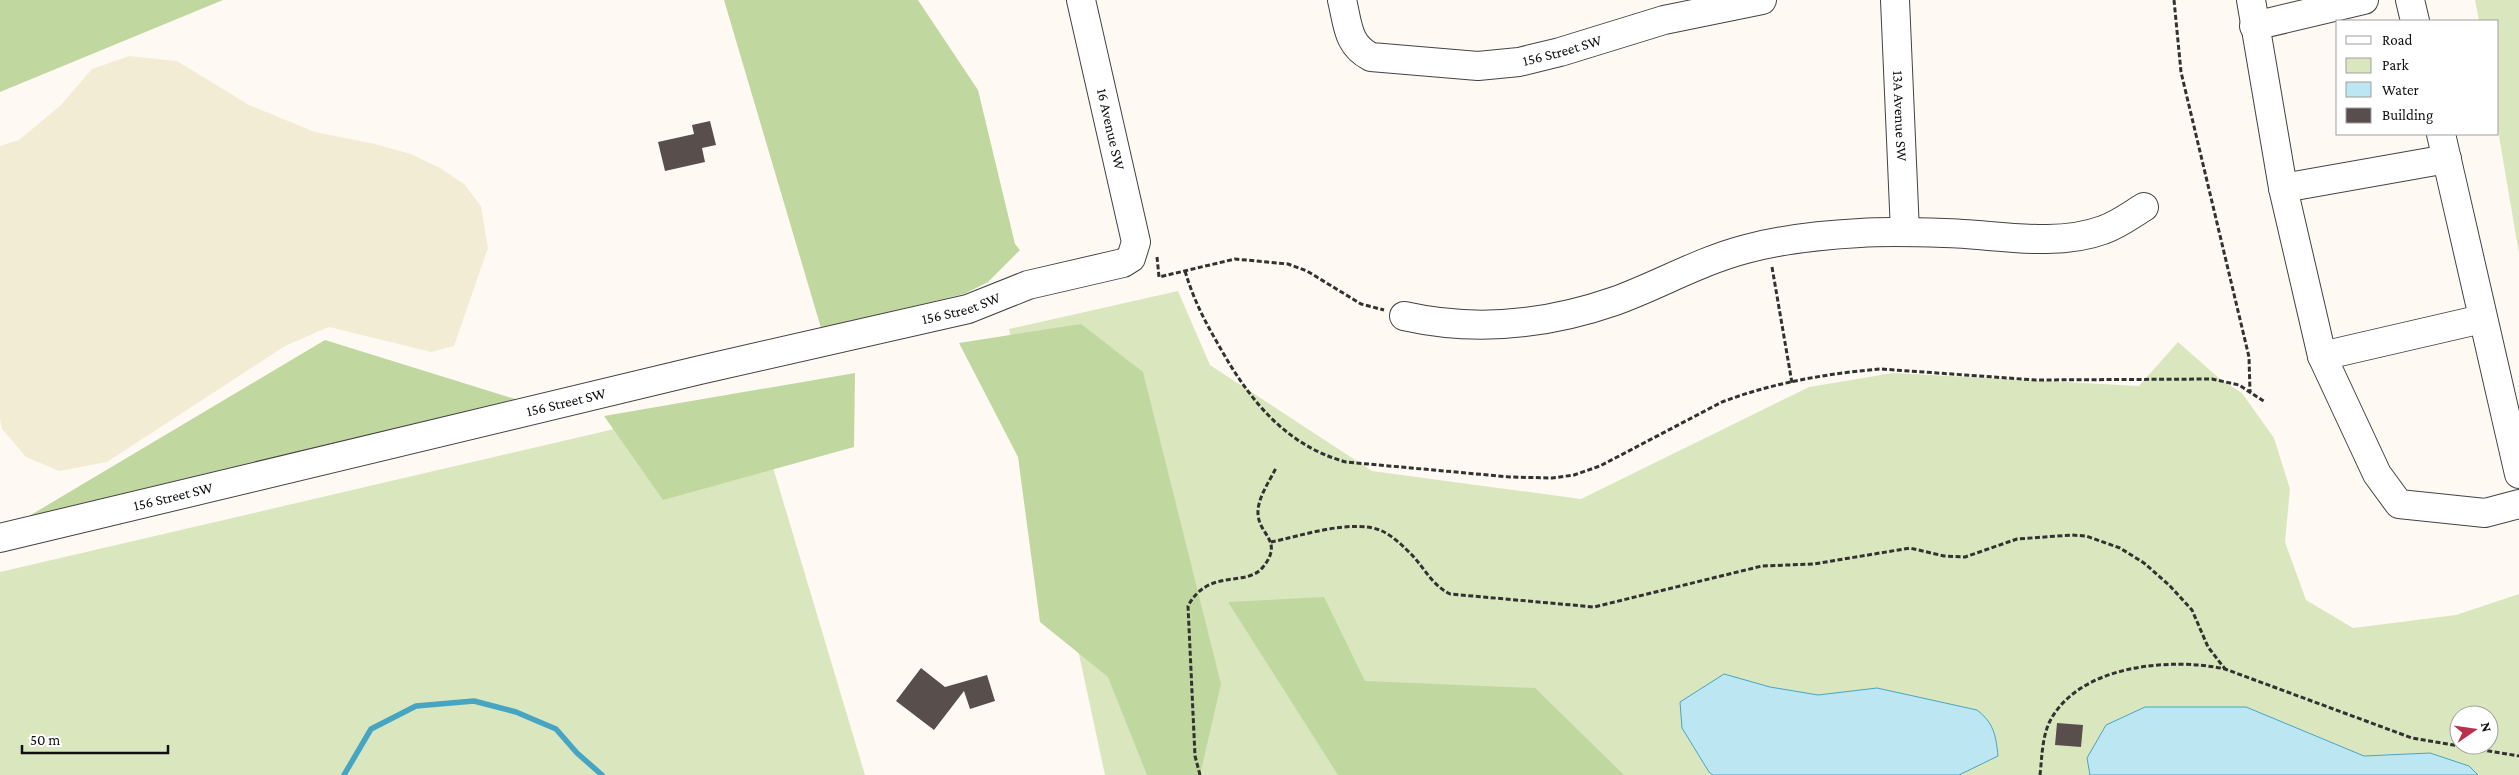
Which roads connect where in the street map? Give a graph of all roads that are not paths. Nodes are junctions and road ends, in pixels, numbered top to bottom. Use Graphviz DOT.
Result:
graph roads {
  1 [pos="1081,0"];
  2 [pos="1342,0"];
  3 [pos="1762,0"];
  4 [pos="1895,0"];
  5 [pos="2251,0"];
  6 [pos="2364,0"];
  7 [pos="2410,0"];
  8 [pos="2415,20"];
  9 [pos="2254,26"];
  10 [pos="2444,146"];
  11 [pos="2283,188"];
  12 [pos="2144,208"];
  13 [pos="1905,232"];
  14 [pos="1131,258"];
  15 [pos="1404,316"];
  16 [pos="2482,319"];
  17 [pos="2322,356"];
  18 [pos="2519,474"];
  19 [pos="2519,504"];
  20 [pos="0,538"];
  1 -- 14 [label="street, 16 Avenue SW"];
  2 -- 3 [label="street, 156 Street SW"];
  4 -- 13 [label="street, 13A Avenue SW"];
  5 -- 9 [label="street"];
  6 -- 9 [label="street"];
  7 -- 8 [label="street"];
  9 -- 11 [label="street"];
  10 -- 11 [label="street"];
  10 -- 16 [label="street"];
  11 -- 17 [label="street"];
  12 -- 13 [label="street"];
  13 -- 15 [label="street"];
  14 -- 20 [label="street, 156 Street SW"];
  16 -- 17 [label="street"];
  16 -- 18 [label="street"];
  17 -- 19 [label="street"];
}
